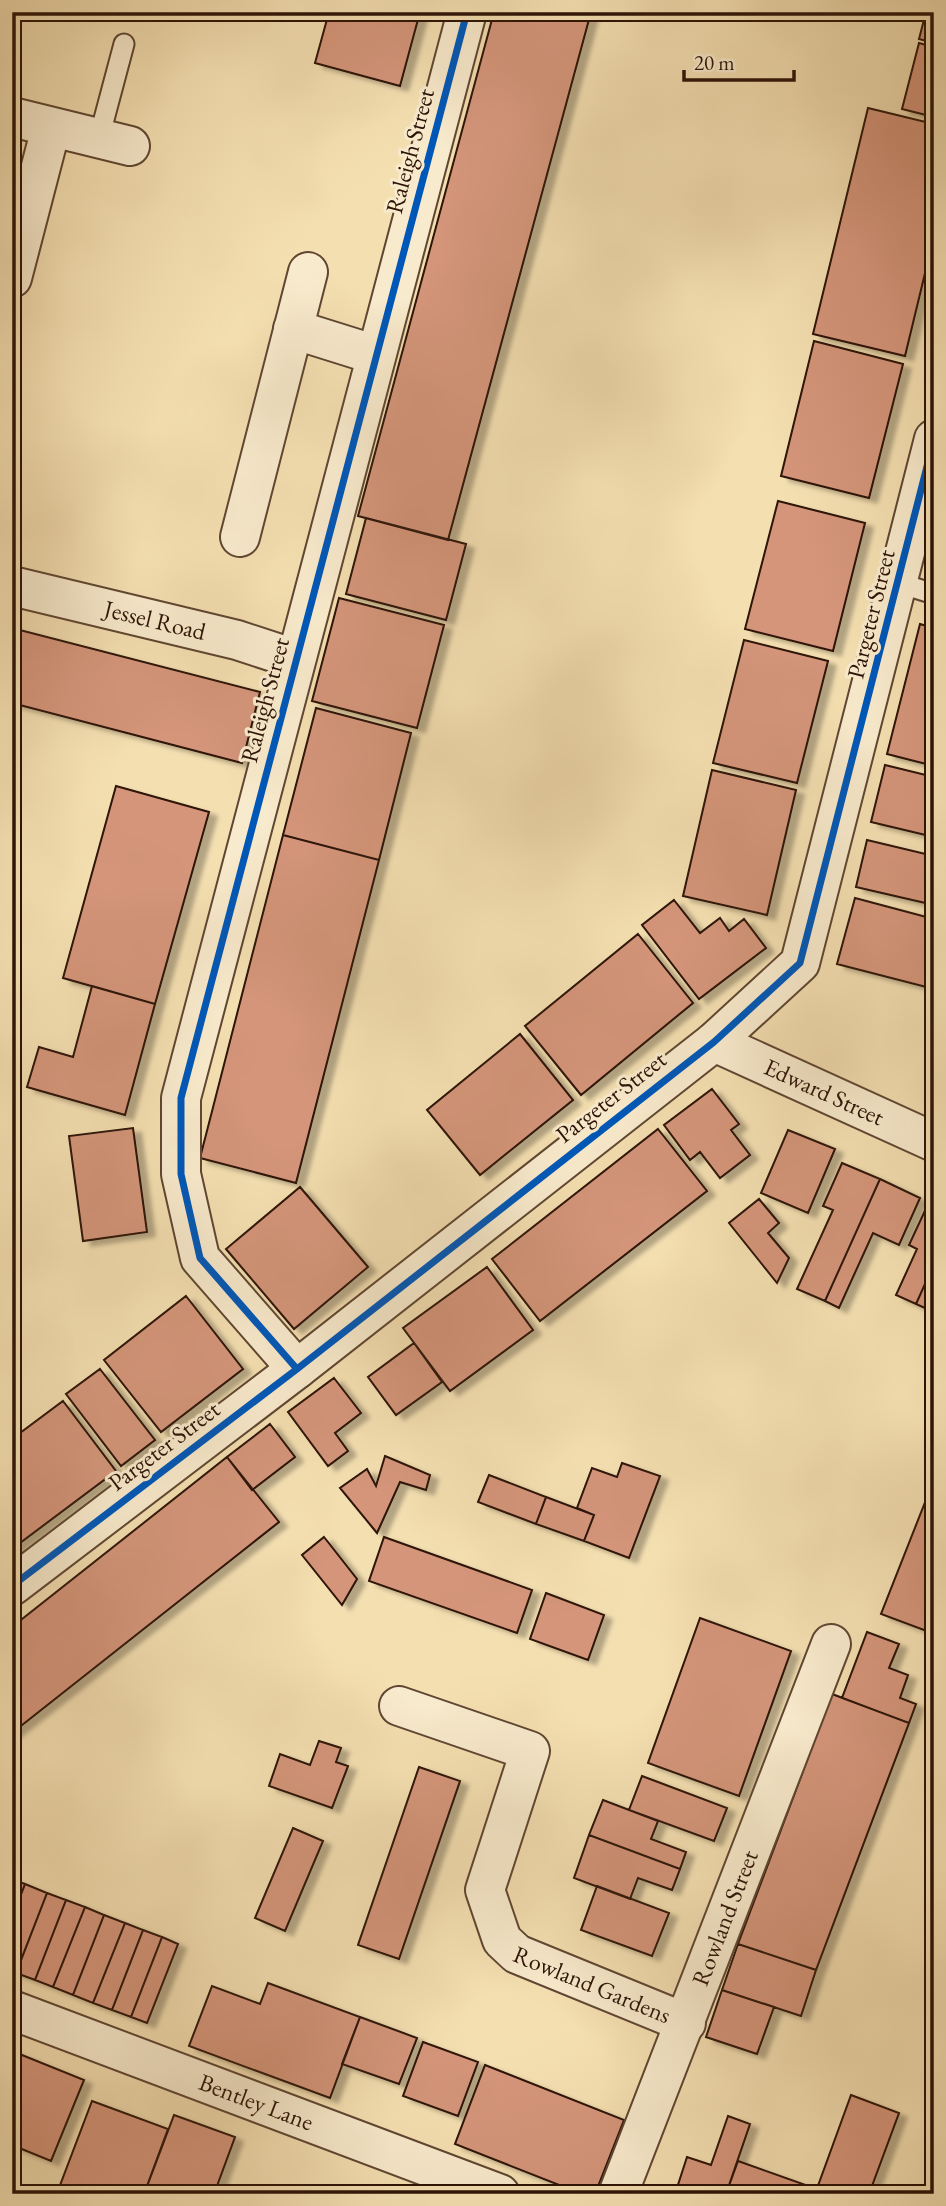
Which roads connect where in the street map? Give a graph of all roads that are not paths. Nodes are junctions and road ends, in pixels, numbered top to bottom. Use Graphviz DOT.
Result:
graph roads {
  1 [pos="467,12"];
  2 [pos="124,44"];
  3 [pos="12,117"];
  4 [pos="51,128"];
  5 [pos="115,142"];
  6 [pos="308,272"];
  7 [pos="12,278"];
  8 [pos="293,328"];
  9 [pos="376,355"];
  10 [pos="934,439"];
  11 [pos="240,537"];
  12 [pos="12,586"];
  13 [pos="917,589"];
  14 [pos="295,659"];
  15 [pos="714,1042"];
  16 [pos="934,1142"];
  17 [pos="297,1369"];
  18 [pos="12,1586"];
  19 [pos="831,1644"];
  20 [pos="399,1706"];
  21 [pos="12,2010"];
  22 [pos="686,2023"];
  23 [pos="500,2194"];
  24 [pos="618,2194"];
  1 -- 9 [label="street, Raleigh Street"];
  2 -- 5 [label="lane"];
  3 -- 4 [label="street"];
  4 -- 5 [label="street"];
  4 -- 7 [label="street"];
  6 -- 8 [label="street"];
  8 -- 9 [label="street"];
  8 -- 11 [label="street"];
  9 -- 14 [label="street, Raleigh Street"];
  10 -- 13 [label="street, Pargeter Street"];
  12 -- 14 [label="street, Jessel Road"];
  13 -- 15 [label="street, Pargeter Street"];
  14 -- 17 [label="street, Raleigh Street"];
  15 -- 16 [label="street, Edward Street"];
  15 -- 17 [label="street, Pargeter Street"];
  17 -- 18 [label="street, Pargeter Street"];
  19 -- 22 [label="street, Rowland Street"];
  20 -- 22 [label="street, Rowland Gardens"];
  21 -- 23 [label="street, Bentley Lane"];
  22 -- 24 [label="street, Rowland Street"];
}
